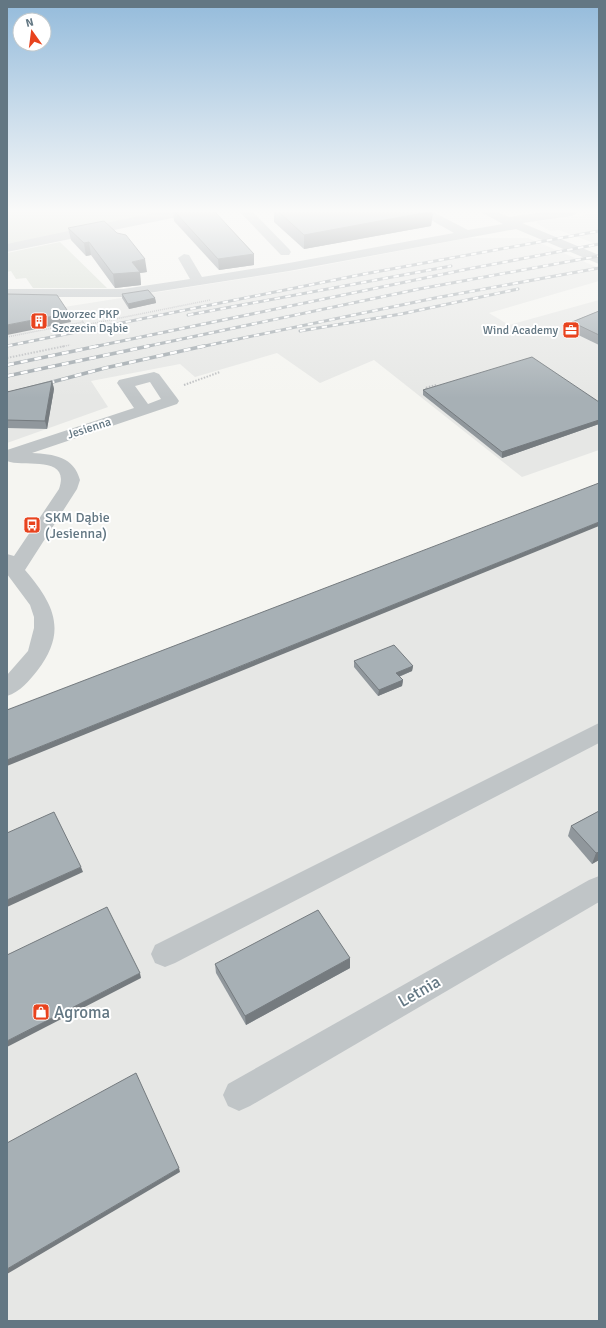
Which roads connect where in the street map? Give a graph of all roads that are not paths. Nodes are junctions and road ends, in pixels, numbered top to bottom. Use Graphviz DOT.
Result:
graph roads {
  1 [pos="194,274"];
  2 [pos="243,274"];
  3 [pos="198,281"];
  4 [pos="7,293"];
  5 [pos="144,410"];
  6 [pos="7,456"];
  7 [pos="7,460"];
  8 [pos="11,565"];
  9 [pos="7,688"];
  10 [pos="599,732"];
  11 [pos="599,888"];
  12 [pos="165,954"];
  13 [pos="239,1095"];
  1 -- 3 [label="street"];
  2 -- 3 [label="street"];
  3 -- 4 [label="street"];
  5 -- 5 [label="street, Jesienna"];
  5 -- 6 [label="street, Jesienna"];
  7 -- 8 [label="street"];
  8 -- 9 [label="street"];
  10 -- 12 [label="street"];
  11 -- 13 [label="street, Letnia"];
}
